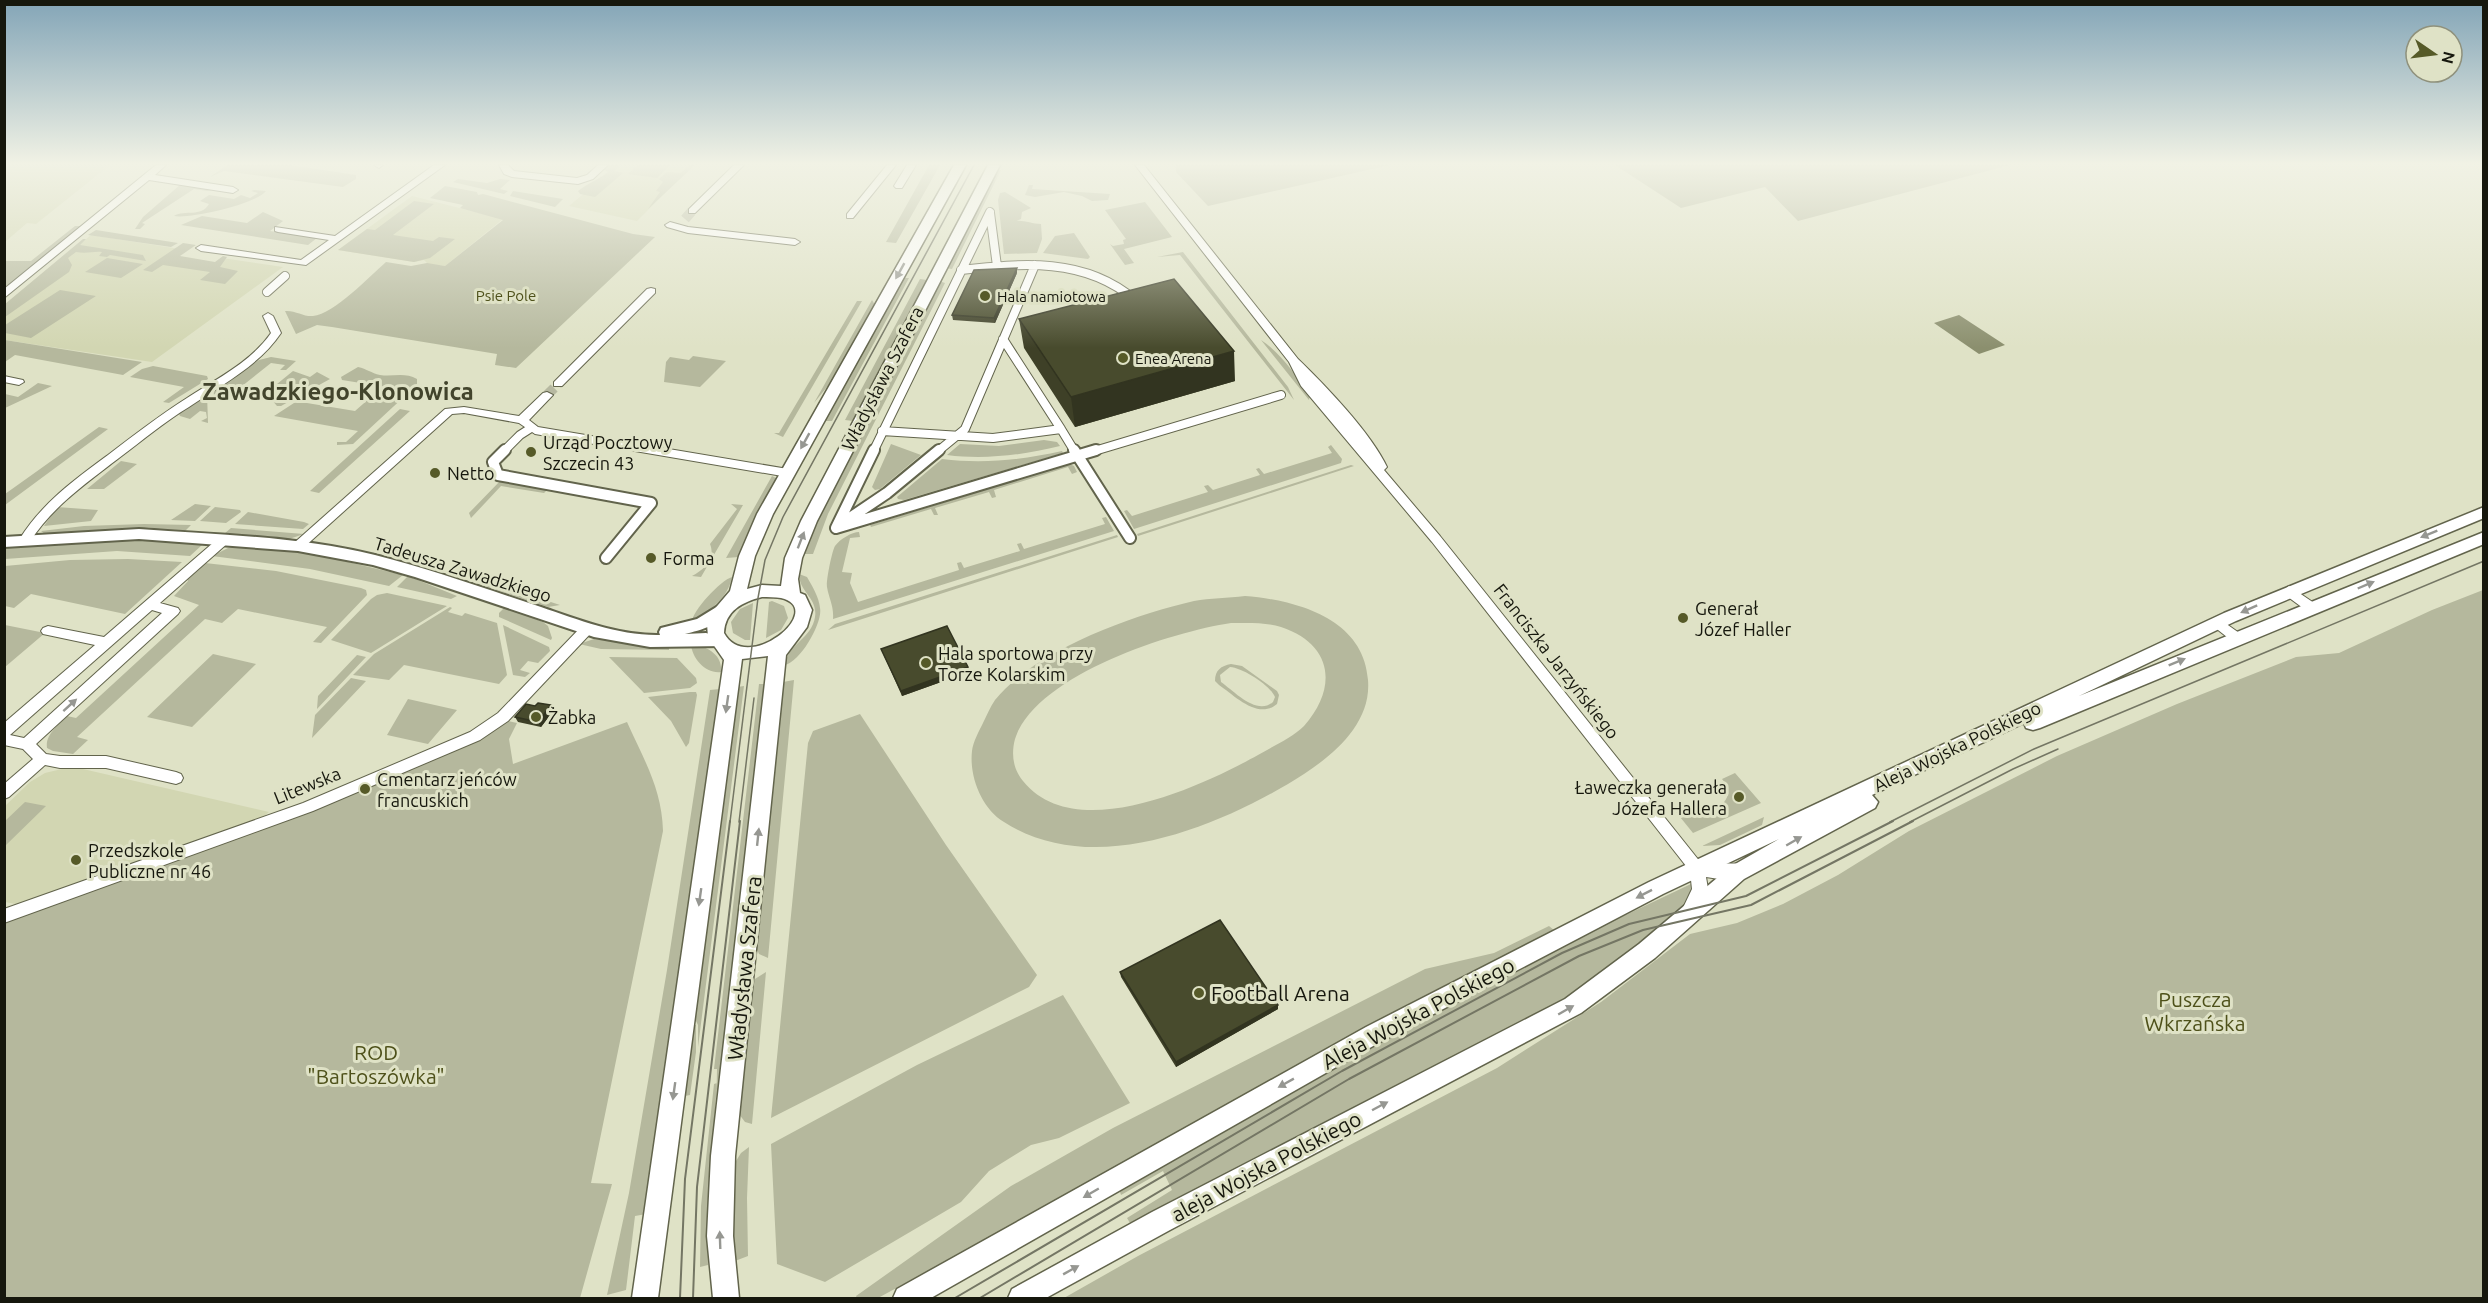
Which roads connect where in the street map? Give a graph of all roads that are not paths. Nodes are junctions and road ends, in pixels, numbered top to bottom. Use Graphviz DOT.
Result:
graph roads {
  1 [pos="88,226"];
  2 [pos="357,226"];
  3 [pos="682,226"];
  4 [pos="926,226"];
  5 [pos="962,226"];
  6 [pos="983,226"];
  7 [pos="992,226"];
  8 [pos="1187,226"];
  9 [pos="278,230"];
  10 [pos="339,239"];
  11 [pos="795,242"];
  12 [pos="201,248"];
  13 [pos="1035,265"];
  14 [pos="997,266"];
  15 [pos="961,270"];
  16 [pos="285,276"];
  17 [pos="651,291"];
  18 [pos="267,292"];
  19 [pos="4,295"];
  20 [pos="1144,311"];
  21 [pos="268,316"];
  22 [pos="1003,339"];
  23 [pos="4,379"];
  24 [pos="20,382"];
  25 [pos="558,384"];
  26 [pos="1281,394"];
  27 [pos="548,395"];
  28 [pos="527,424"];
  29 [pos="1061,429"];
  30 [pos="882,431"];
  31 [pos="955,437"];
  32 [pos="1078,456"];
  33 [pos="788,473"];
  34 [pos="2484,512"];
  35 [pos="836,528"];
  36 [pos="2484,537"];
  37 [pos="1130,538"];
  38 [pos="225,539"];
  39 [pos="25,540"];
  40 [pos="4,542"];
  41 [pos="298,546"];
  42 [pos="606,558"];
  43 [pos="2289,591"];
  44 [pos="792,595"];
  45 [pos="148,605"];
  46 [pos="727,606"];
  47 [pos="2312,608"];
  48 [pos="2218,623"];
  49 [pos="586,629"];
  50 [pos="48,631"];
  51 [pos="615,635"];
  52 [pos="2237,638"];
  53 [pos="786,641"];
  54 [pos="106,642"];
  55 [pos="723,645"];
  56 [pos="4,732"];
  57 [pos="4,739"];
  58 [pos="27,744"];
  59 [pos="42,759"];
  60 [pos="176,777"];
  61 [pos="4,793"];
  62 [pos="1697,869"];
  63 [pos="1743,870"];
  64 [pos="1688,915"];
  65 [pos="4,916"];
  66 [pos="1514,1037"];
  67 [pos="645,1299"];
  68 [pos="726,1299"];
  69 [pos="906,1299"];
  70 [pos="1021,1299"];
  1 -- 19 [label="street"];
  2 -- 10 [label="street"];
  3 -- 11 [label="street"];
  4 -- 33 [label="main road, Władysława Szafera, one-way"];
  44 -- 5 [label="main road, Władysława Szafera, one-way"];
  6 -- 15 [label="street"];
  7 -- 14 [label="street"];
  8 -- 62 [label="street, Franciszka Jarzyńskiego"];
  9 -- 10 [label="street"];
  10 -- 12 [label="street"];
  13 -- 14 [label="street"];
  13 -- 20 [label="street"];
  13 -- 22 [label="street"];
  14 -- 15 [label="street"];
  15 -- 30 [label="street"];
  16 -- 18 [label="street"];
  17 -- 25 [label="street"];
  21 -- 39 [label="street"];
  22 -- 29 [label="street"];
  22 -- 31 [label="street"];
  23 -- 24 [label="street"];
  26 -- 32 [label="street"];
  27 -- 28 [label="street"];
  28 -- 33 [label="street"];
  28 -- 41 [label="street"];
  28 -- 42 [label="street"];
  29 -- 31 [label="street"];
  29 -- 32 [label="street"];
  30 -- 31 [label="street"];
  30 -- 35 [label="street"];
  31 -- 35 [label="street"];
  32 -- 35 [label="street"];
  32 -- 37 [label="street"];
  33 -- 46 [label="main road, Władysława Szafera"];
  34 -- 43 [label="main road, Aleja Wojska Polskiego, one-way"];
  47 -- 36 [label="main road, Aleja Wojska Polskiego, one-way"];
  38 -- 39 [label="street, Tadeusza Zawadzkiego"];
  38 -- 41 [label="street, Tadeusza Zawadzkiego"];
  38 -- 45 [label="street"];
  39 -- 40 [label="street, Tadeusza Zawadzkiego"];
  41 -- 49 [label="street, Tadeusza Zawadzkiego"];
  43 -- 47 [label="street"];
  43 -- 48 [label="main road, Aleja Wojska Polskiego, one-way"];
  44 -- 46 [label="main road"];
  44 -- 53 [label="main road"];
  45 -- 54 [label="street"];
  58 -- 45 [label="street, one-way"];
  46 -- 51 [label="street, Tadeusza Zawadzkiego"];
  46 -- 55 [label="main road"];
  47 -- 52 [label="main road, Aleja Wojska Polskiego"];
  48 -- 52 [label="street"];
  48 -- 62 [label="main road, Aleja Wojska Polskiego"];
  49 -- 51 [label="street, Tadeusza Zawadzkiego"];
  49 -- 65 [label="street, Litewska"];
  50 -- 54 [label="street"];
  51 -- 55 [label="street, Tadeusza Zawadzkiego"];
  63 -- 52 [label="main road, Aleja Wojska Polskiego, one-way"];
  53 -- 55 [label="main road"];
  68 -- 53 [label="main road, Władysława Szafera, one-way"];
  54 -- 56 [label="street"];
  55 -- 67 [label="main road, one-way"];
  57 -- 58 [label="street"];
  58 -- 59 [label="street"];
  59 -- 60 [label="street"];
  59 -- 61 [label="street"];
  62 -- 63 [label="street, Aleja Wojska Polskiego"];
  62 -- 64 [label="street, Aleja Wojska Polskiego"];
  62 -- 69 [label="main road, Aleja Wojska Polskiego, one-way"];
  63 -- 64 [label="main road, Aleja Wojska Polskiego"];
  66 -- 64 [label="main road, Aleja Wojska Polskiego, one-way"];
  70 -- 66 [label="main road, aleja Wojska Polskiego, one-way"];
}
